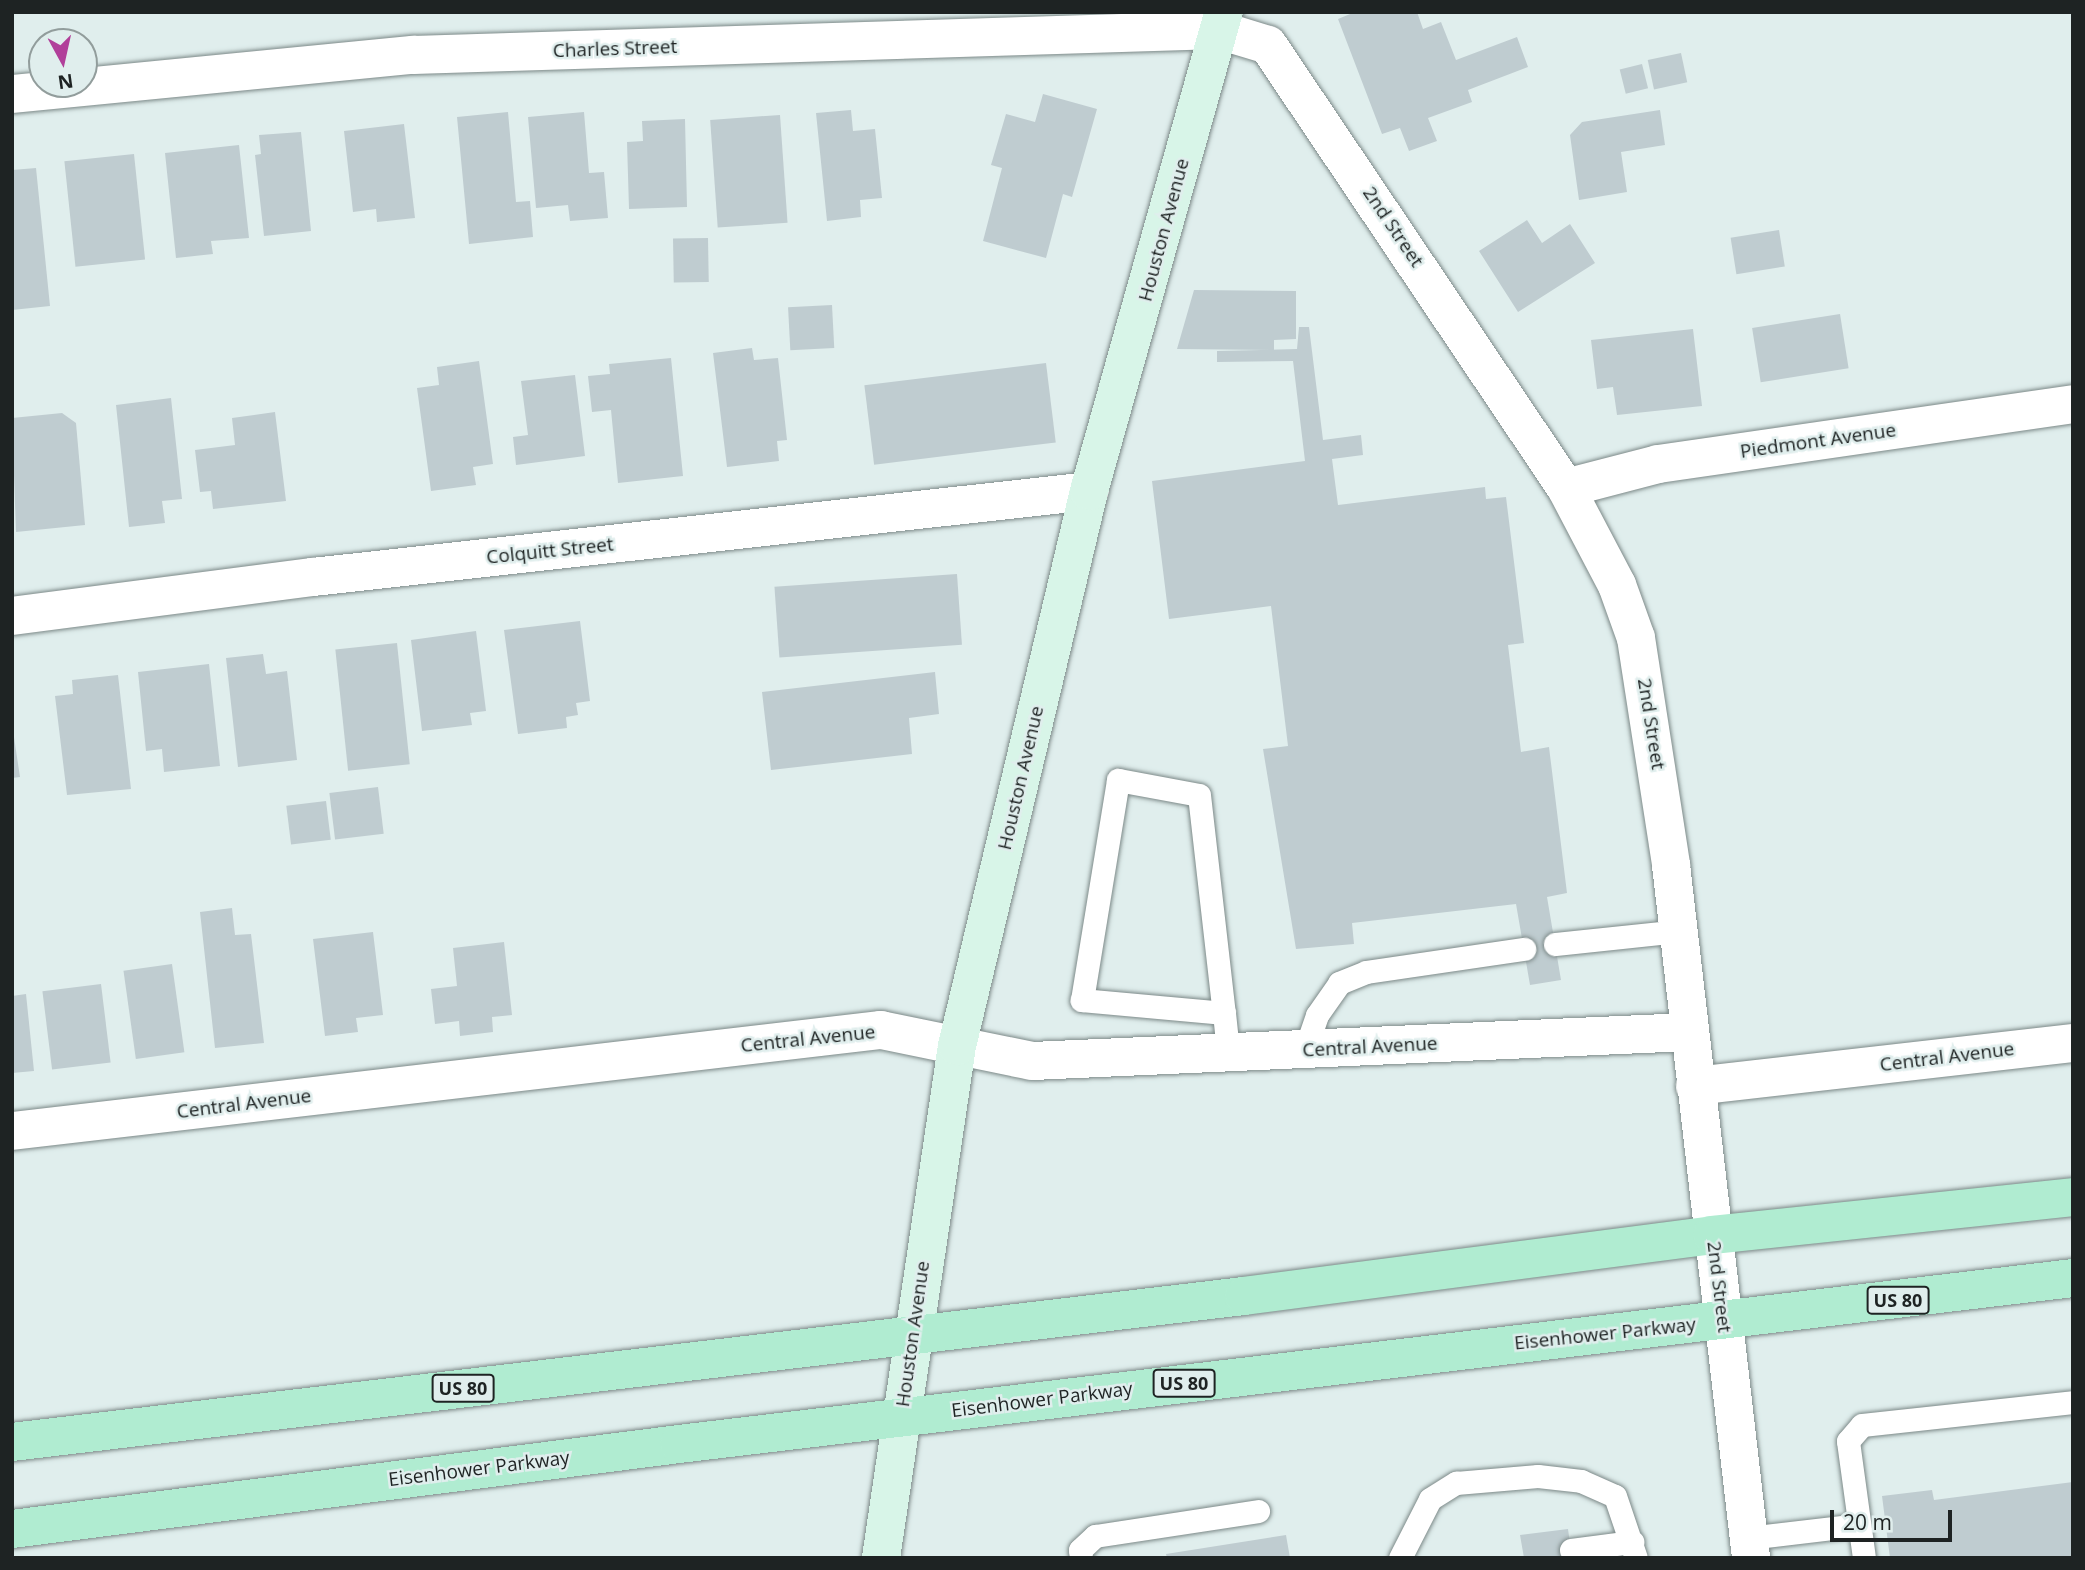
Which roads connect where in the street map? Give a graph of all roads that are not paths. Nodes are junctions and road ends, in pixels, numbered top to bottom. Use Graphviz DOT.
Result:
graph roads {
  1 [pos="1221,21"];
  2 [pos="12,94"];
  3 [pos="2073,404"];
  4 [pos="1566,488"];
  5 [pos="1089,491"];
  6 [pos="12,616"];
  7 [pos="1678,931"];
  8 [pos="1555,944"];
  9 [pos="1524,948"];
  10 [pos="1224,1013"];
  11 [pos="1688,1032"];
  12 [pos="2073,1043"];
  13 [pos="957,1046"];
  14 [pos="1306,1050"];
  15 [pos="1228,1052"];
  16 [pos="1695,1086"];
  17 [pos="12,1131"];
  18 [pos="2073,1197"];
  19 [pos="1712,1235"];
  20 [pos="2073,1279"];
  21 [pos="1723,1322"];
  22 [pos="913,1334"];
  23 [pos="2073,1402"];
  24 [pos="902,1417"];
  25 [pos="12,1442"];
  26 [pos="1258,1511"];
  27 [pos="1859,1525"];
  28 [pos="12,1529"];
  29 [pos="1750,1548"];
  30 [pos="1571,1550"];
  31 [pos="1634,1550"];
  32 [pos="881,1558"];
  33 [pos="1081,1558"];
  34 [pos="1400,1558"];
  35 [pos="1864,1558"];
  1 -- 2 [label="street, Charles Street"];
  1 -- 4 [label="street, 2nd Street"];
  1 -- 5 [label="street, Houston Avenue"];
  3 -- 4 [label="street, Piedmont Avenue"];
  4 -- 7 [label="street, 2nd Street"];
  5 -- 6 [label="street, Colquitt Street"];
  5 -- 13 [label="street, Houston Avenue"];
  7 -- 8 [label="lane"];
  7 -- 11 [label="street, 2nd Street"];
  9 -- 14 [label="lane"];
  10 -- 10 [label="lane"];
  10 -- 15 [label="lane"];
  11 -- 14 [label="street, Central Avenue"];
  11 -- 16 [label="street, 2nd Street"];
  12 -- 16 [label="street, Central Avenue"];
  13 -- 15 [label="street, Central Avenue"];
  13 -- 17 [label="street, Central Avenue"];
  13 -- 22 [label="street, Houston Avenue"];
  14 -- 15 [label="street, Central Avenue"];
  16 -- 19 [label="street, 2nd Street"];
  18 -- 19 [label="main road, US 80"];
  19 -- 21 [label="street, 2nd Street"];
  19 -- 22 [label="main road, US 80"];
  20 -- 21 [label="main road, Eisenhower Parkway / US 80"];
  21 -- 24 [label="main road, Eisenhower Parkway / US 80"];
  21 -- 29 [label="street, 2nd Street"];
  22 -- 24 [label="street, Houston Avenue"];
  22 -- 25 [label="main road, US 80"];
  23 -- 27 [label="lane"];
  24 -- 28 [label="main road, Eisenhower Parkway / US 80"];
  24 -- 32 [label="street, Houston Avenue"];
  26 -- 33 [label="lane"];
  27 -- 29 [label="lane"];
  27 -- 35 [label="lane"];
  30 -- 31 [label="lane"];
  31 -- 34 [label="lane"];
}
